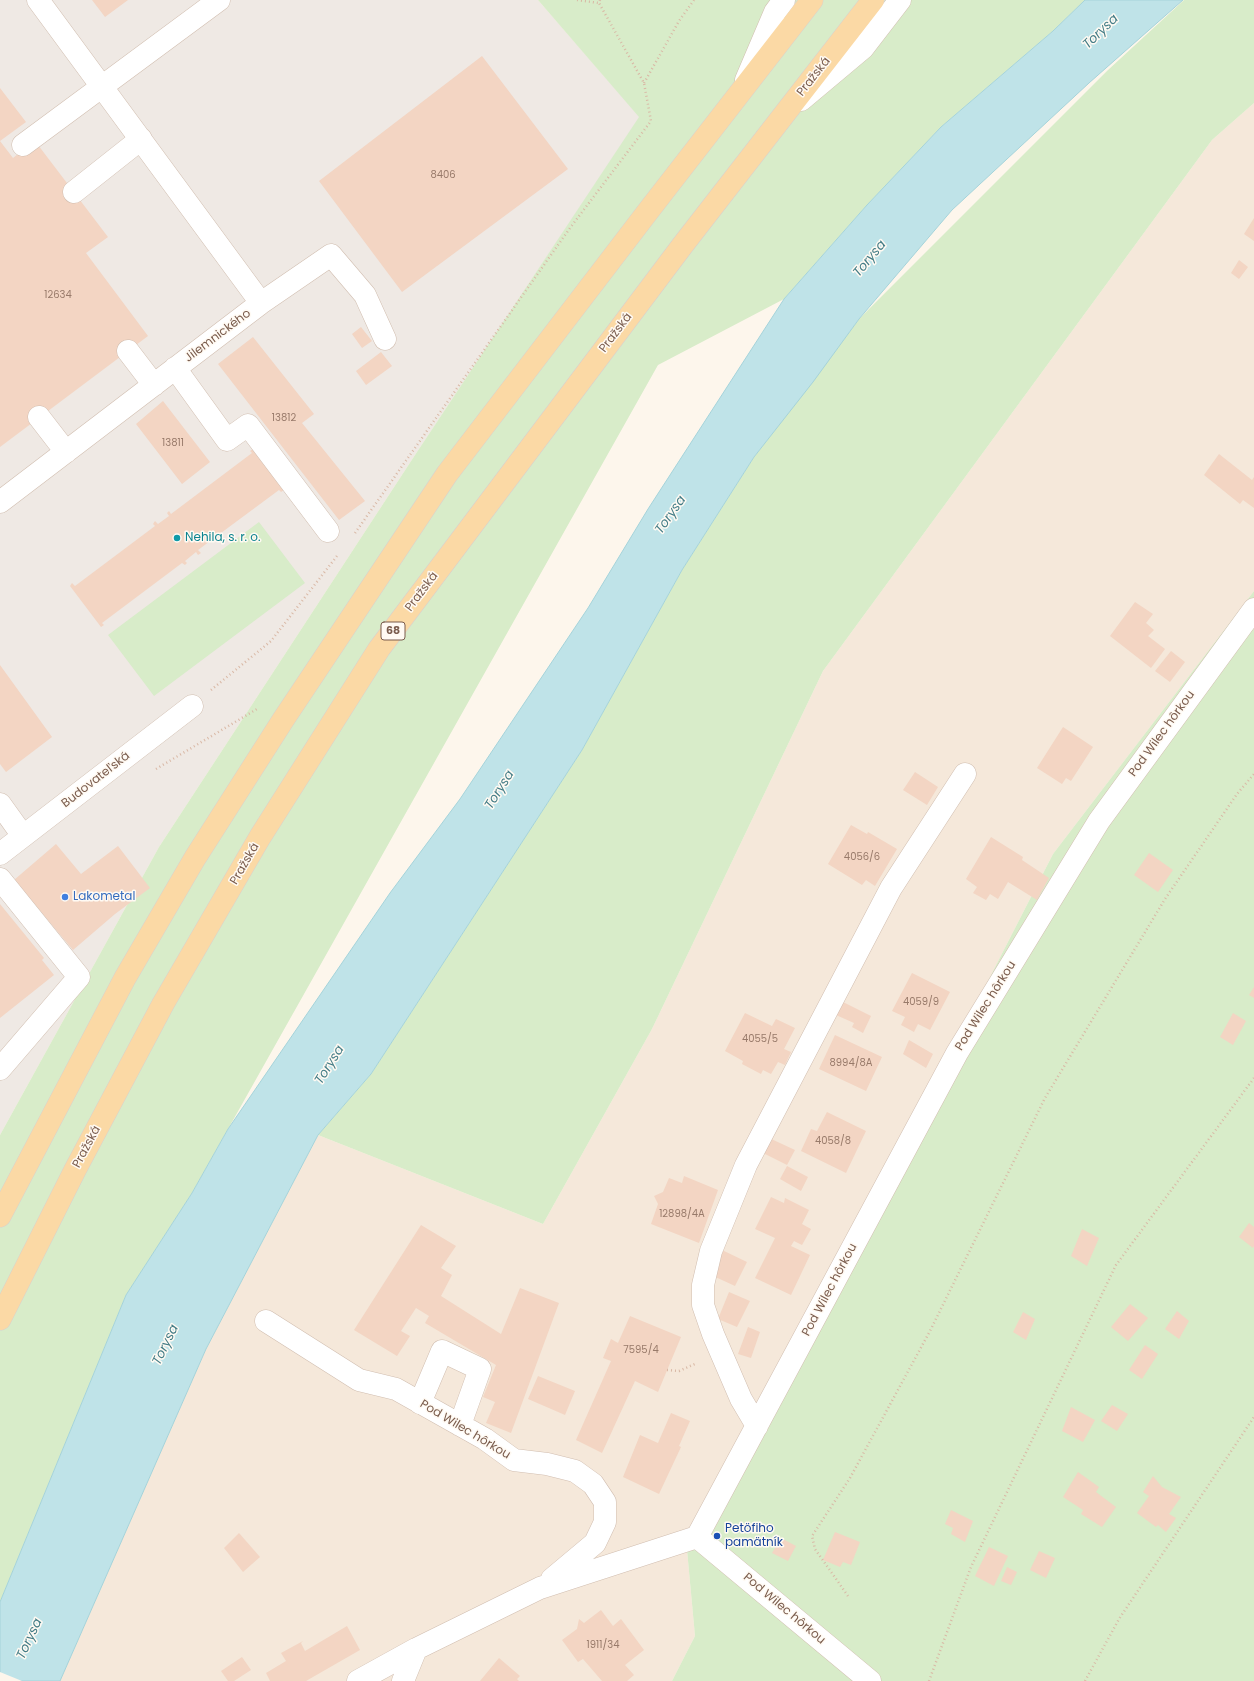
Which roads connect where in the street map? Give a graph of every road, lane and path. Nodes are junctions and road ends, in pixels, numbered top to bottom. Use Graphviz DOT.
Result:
graph roads {
  1 [pos="38,0"];
  2 [pos="577,0"];
  3 [pos="694,0"];
  4 [pos="784,0"];
  5 [pos="812,0"];
  6 [pos="873,0"];
  7 [pos="900,0"];
  8 [pos="214,1"];
  9 [pos="599,2"];
  10 [pos="644,83"];
  11 [pos="102,87"];
  12 [pos="740,93"];
  13 [pos="784,115"];
  14 [pos="141,139"];
  15 [pos="23,145"];
  16 [pos="74,192"];
  17 [pos="261,303"];
  18 [pos="385,339"];
  19 [pos="128,351"];
  20 [pos="175,368"];
  21 [pos="154,385"];
  22 [pos="39,417"];
  23 [pos="66,452"];
  24 [pos="0,502"];
  25 [pos="328,531"];
  26 [pos="352,537"];
  27 [pos="338,555"];
  28 [pos="1254,609"];
  29 [pos="192,706"];
  30 [pos="965,774"];
  31 [pos="1254,774"];
  32 [pos="0,804"];
  33 [pos="23,836"];
  34 [pos="0,854"];
  35 [pos="0,879"];
  36 [pos="0,1069"];
  37 [pos="1254,1078"];
  38 [pos="0,1216"];
  39 [pos="0,1319"];
  40 [pos="266,1321"];
  41 [pos="720,1350"];
  42 [pos="667,1370"];
  43 [pos="420,1403"];
  44 [pos="1254,1417"];
  45 [pos="460,1425"];
  46 [pos="757,1426"];
  47 [pos="697,1537"];
  48 [pos="540,1588"];
  49 [pos="848,1596"];
  50 [pos="416,1649"];
  51 [pos="358,1681"];
  52 [pos="403,1681"];
  53 [pos="870,1681"];
  54 [pos="929,1681"];
  55 [pos="1085,1681"];
  1 -- 11 [label="street, Jilemnického"];
  2 -- 9 [label="path"];
  3 -- 10 [label="path"];
  4 -- 12 [label="street"];
  5 -- 12 [label="main road"];
  6 -- 13 [label="main road, Pražská / 68"];
  7 -- 13 [label="street"];
  8 -- 11 [label="street"];
  9 -- 10 [label="path"];
  10 -- 26 [label="path"];
  11 -- 14 [label="street, Jilemnického"];
  11 -- 15 [label="street"];
  12 -- 38 [label="main road"];
  13 -- 39 [label="main road, Pražská / 68"];
  14 -- 16 [label="street"];
  14 -- 17 [label="street, Jilemnického"];
  17 -- 18 [label="street"];
  17 -- 20 [label="street, Jilemnického"];
  19 -- 21 [label="street"];
  20 -- 21 [label="street, Jilemnického"];
  20 -- 25 [label="street"];
  21 -- 23 [label="street, Jilemnického"];
  22 -- 23 [label="street"];
  23 -- 24 [label="street, Jilemnického"];
  27 -- 29 [label="path"];
  28 -- 46 [label="street, Pod Wilec hôrkou"];
  29 -- 33 [label="street, Budovateľská"];
  30 -- 41 [label="street"];
  31 -- 49 [label="path"];
  32 -- 33 [label="street"];
  33 -- 34 [label="street, Budovateľská"];
  35 -- 36 [label="street"];
  37 -- 54 [label="path"];
  40 -- 43 [label="street, Pod Wilec hôrkou"];
  41 -- 42 [label="path"];
  41 -- 46 [label="street"];
  43 -- 45 [label="street, Pod Wilec hôrkou"];
  43 -- 45 [label="street"];
  44 -- 55 [label="path"];
  45 -- 48 [label="street, Pod Wilec hôrkou"];
  46 -- 47 [label="street, Pod Wilec hôrkou"];
  47 -- 48 [label="street, Pod Wilec hôrkou"];
  47 -- 53 [label="street, Pod Wilec hôrkou"];
  48 -- 50 [label="street, Pod Wilec hôrkou"];
  50 -- 51 [label="street, Pod Wilec hôrkou"];
  50 -- 52 [label="street"];
}
